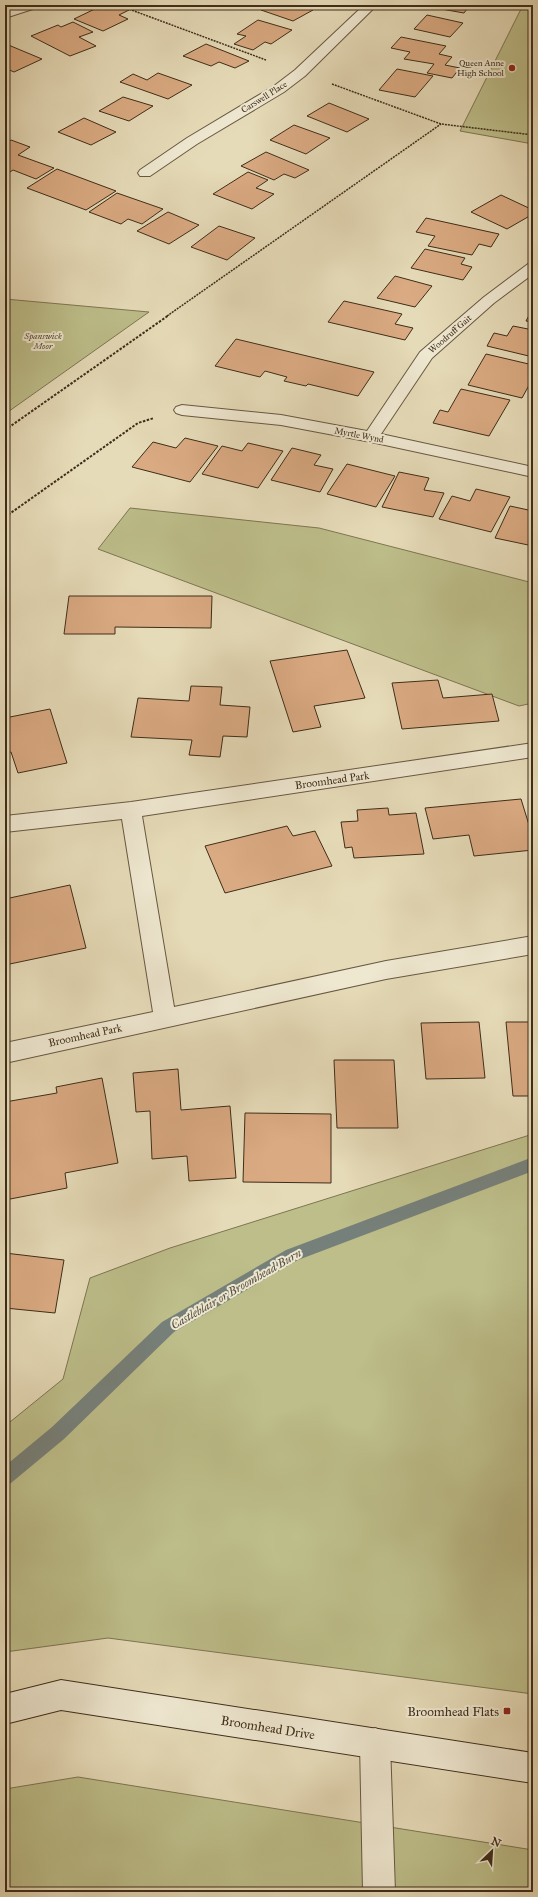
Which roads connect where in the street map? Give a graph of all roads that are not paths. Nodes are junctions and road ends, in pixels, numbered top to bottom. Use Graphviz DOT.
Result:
graph roads {
  1 [pos="32,5"];
  2 [pos="371,5"];
  3 [pos="5,14"];
  4 [pos="145,173"];
  5 [pos="533,267"];
  6 [pos="182,410"];
  7 [pos="371,437"];
  8 [pos="533,472"];
  9 [pos="533,750"];
  10 [pos="131,810"];
  11 [pos="5,824"];
  12 [pos="533,945"];
  13 [pos="165,1018"];
  14 [pos="5,1053"];
  15 [pos="5,1709"];
  16 [pos="375,1743"];
  17 [pos="533,1768"];
  18 [pos="378,1892"];
  1 -- 3 [label="street"];
  2 -- 4 [label="street, Carswell Place"];
  5 -- 7 [label="street, Woodruff Gait"];
  6 -- 7 [label="street, Myrtle Wynd"];
  7 -- 8 [label="street, Myrtle Wynd"];
  9 -- 10 [label="street, Broomhead Park"];
  10 -- 11 [label="street, Broomhead Park"];
  10 -- 13 [label="street"];
  12 -- 13 [label="street, Broomhead Park"];
  13 -- 14 [label="street, Broomhead Park"];
  15 -- 16 [label="street, Broomhead Drive"];
  16 -- 17 [label="street, Broomhead Drive"];
  16 -- 18 [label="street"];
}
